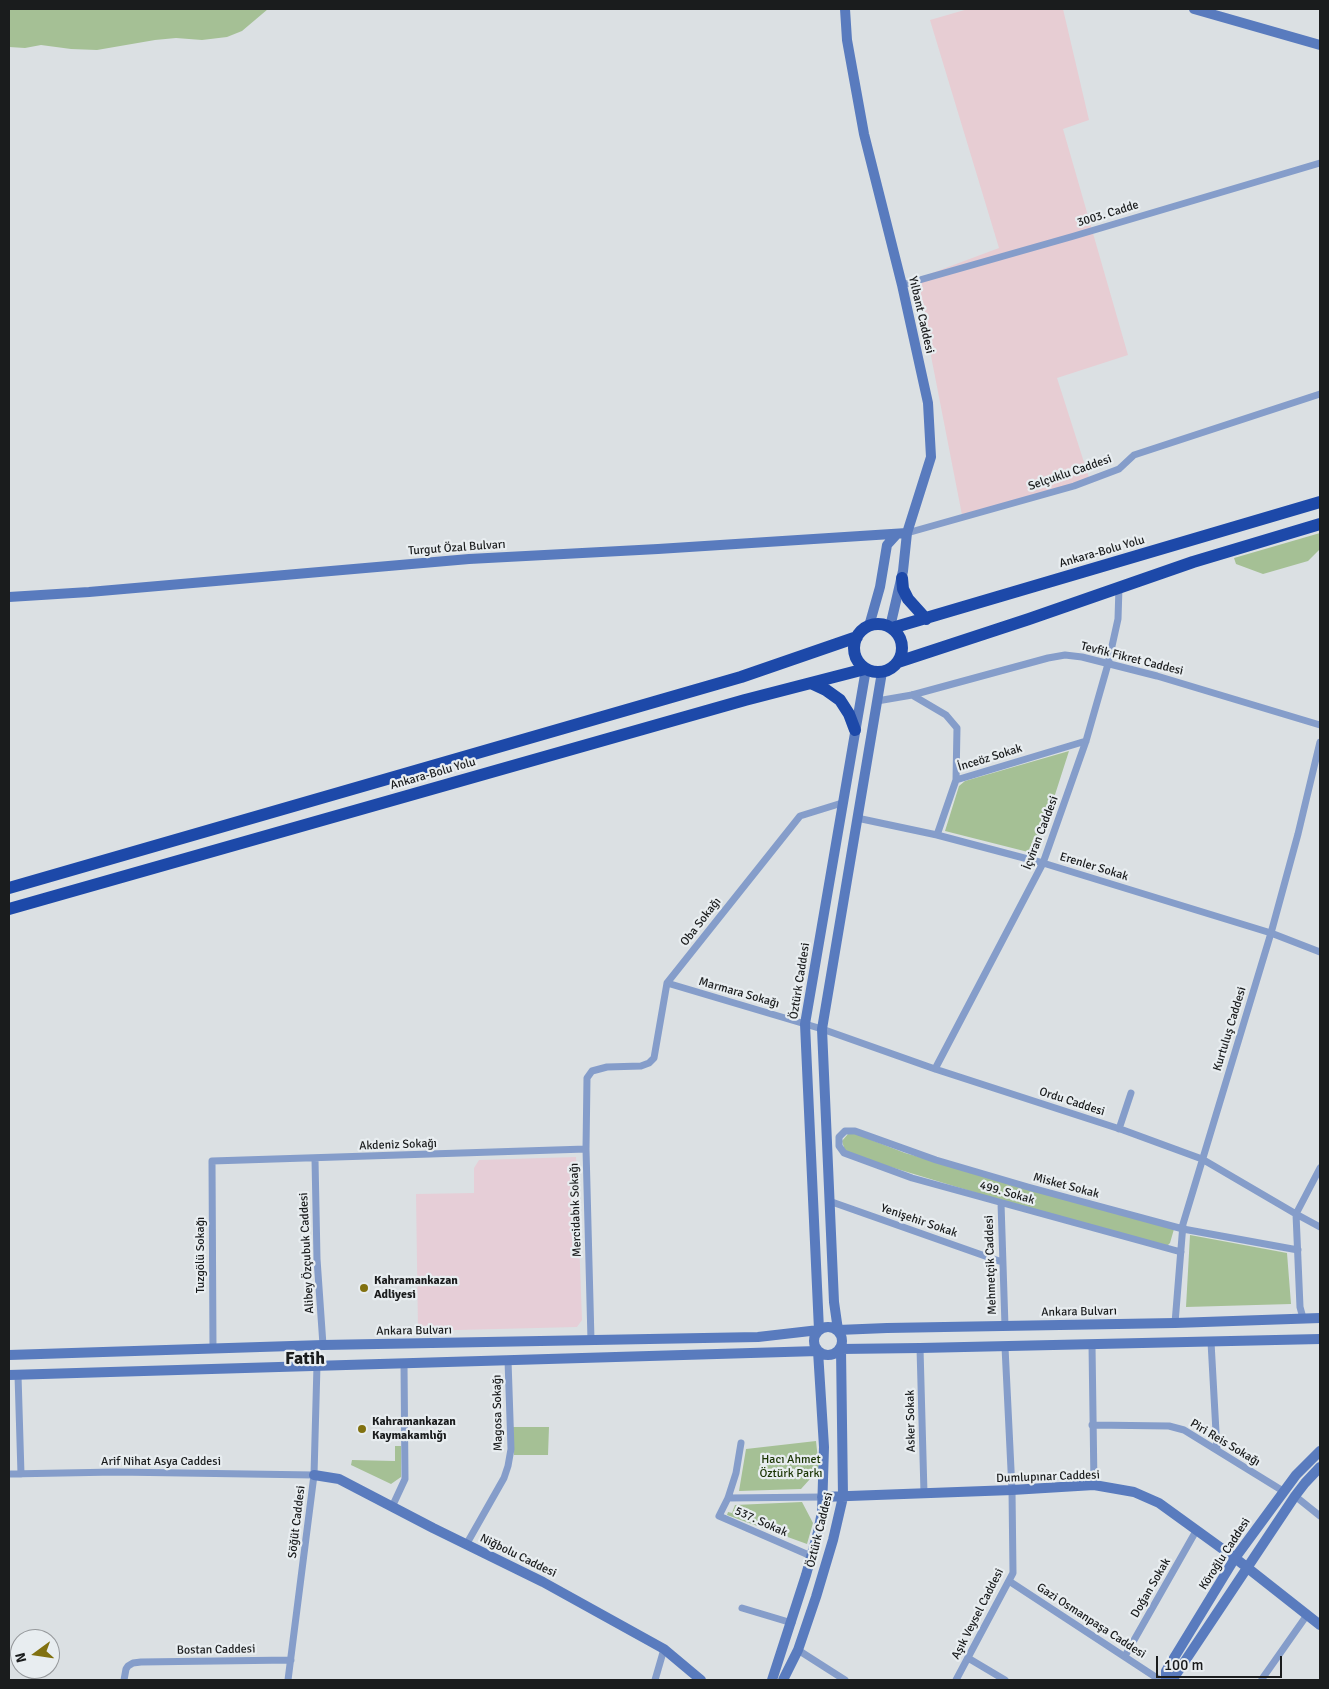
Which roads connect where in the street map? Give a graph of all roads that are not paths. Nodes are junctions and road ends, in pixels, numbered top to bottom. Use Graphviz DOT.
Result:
graph roads {
  1 [pos="845,9"];
  2 [pos="1194,9"];
  3 [pos="1320,45"];
  4 [pos="1320,163"];
  5 [pos="902,285"];
  6 [pos="1320,394"];
  7 [pos="1320,502"];
  8 [pos="1320,524"];
  9 [pos="908,533"];
  10 [pos="896,534"];
  11 [pos="902,578"];
  12 [pos="1119,587"];
  13 [pos="9,597"];
  14 [pos="926,619"];
  15 [pos="869,626"];
  16 [pos="891,628"];
  17 [pos="857,637"];
  18 [pos="898,662"];
  19 [pos="1108,664"];
  20 [pos="866,669"];
  21 [pos="882,672"];
  22 [pos="811,683"];
  23 [pos="912,695"];
  24 [pos="877,700"];
  25 [pos="1320,725"];
  26 [pos="855,730"];
  27 [pos="1086,740"];
  28 [pos="1320,742"];
  29 [pos="956,780"];
  30 [pos="842,804"];
  31 [pos="857,818"];
  32 [pos="937,835"];
  33 [pos="1043,863"];
  34 [pos="9,888"];
  35 [pos="9,909"];
  36 [pos="1271,933"];
  37 [pos="1320,952"];
  38 [pos="667,983"];
  39 [pos="805,1024"];
  40 [pos="822,1028"];
  41 [pos="935,1069"];
  42 [pos="587,1078"];
  43 [pos="1131,1093"];
  44 [pos="1119,1130"];
  45 [pos="838,1139"];
  46 [pos="586,1149"];
  47 [pos="315,1159"];
  48 [pos="1202,1159"];
  49 [pos="212,1161"];
  50 [pos="1320,1168"];
  51 [pos="830,1201"];
  52 [pos="1001,1203"];
  53 [pos="1296,1214"];
  54 [pos="1320,1226"];
  55 [pos="1183,1229"];
  56 [pos="1298,1250"];
  57 [pos="1181,1252"];
  58 [pos="1002,1262"];
  59 [pos="1303,1318"];
  60 [pos="1320,1318"];
  61 [pos="1175,1323"];
  62 [pos="1004,1326"];
  63 [pos="818,1330"];
  64 [pos="838,1330"];
  65 [pos="1320,1339"];
  66 [pos="591,1340"];
  67 [pos="1211,1342"];
  68 [pos="323,1345"];
  69 [pos="1092,1345"];
  70 [pos="1005,1347"];
  71 [pos="840,1348"];
  72 [pos="920,1348"];
  73 [pos="213,1349"];
  74 [pos="818,1351"];
  75 [pos="9,1355"];
  76 [pos="508,1360"];
  77 [pos="404,1363"];
  78 [pos="317,1365"];
  79 [pos="13,1375"];
  80 [pos="1092,1425"];
  81 [pos="741,1443"];
  82 [pos="1217,1450"];
  83 [pos="1320,1451"];
  84 [pos="1320,1468"];
  85 [pos="9,1474"];
  86 [pos="21,1474"];
  87 [pos="314,1476"];
  88 [pos="1094,1485"];
  89 [pos="1012,1490"];
  90 [pos="1283,1491"];
  91 [pos="924,1493"];
  92 [pos="1295,1496"];
  93 [pos="822,1497"];
  94 [pos="843,1497"];
  95 [pos="728,1498"];
  96 [pos="392,1507"];
  97 [pos="1320,1516"];
  98 [pos="1196,1530"];
  99 [pos="466,1545"];
  100 [pos="811,1556"];
  101 [pos="1235,1558"];
  102 [pos="1246,1568"];
  103 [pos="1009,1581"];
  104 [pos="742,1608"];
  105 [pos="1307,1615"];
  106 [pos="792,1623"];
  107 [pos="1320,1625"];
  108 [pos="664,1649"];
  109 [pos="798,1650"];
  110 [pos="1125,1656"];
  111 [pos="968,1658"];
  112 [pos="291,1660"];
  113 [pos="1262,1679"];
  114 [pos="124,1680"];
  115 [pos="288,1680"];
  116 [pos="655,1680"];
  117 [pos="701,1680"];
  118 [pos="772,1680"];
  119 [pos="783,1680"];
  120 [pos="845,1680"];
  121 [pos="956,1680"];
  122 [pos="1005,1680"];
  123 [pos="1160,1680"];
  124 [pos="1166,1680"];
  1 -- 5 [label="street, Yılbant Caddesi"];
  2 -- 3 [label="street"];
  4 -- 5 [label="street, 3003. Cadde"];
  5 -- 9 [label="street, Yılbant Caddesi"];
  6 -- 9 [label="street, Selçuklu Caddesi"];
  7 -- 14 [label="highway, Ankara-Bolu Yolu"];
  8 -- 12 [label="highway"];
  9 -- 10 [label="street, Turgut Özal Bulvarı"];
  9 -- 11 [label="street, Yılbant Caddesi"];
  10 -- 13 [label="street, Turgut Özal Bulvarı"];
  10 -- 15 [label="street"];
  11 -- 14 [label="highway"];
  11 -- 16 [label="street, Yılbant Caddesi"];
  12 -- 18 [label="highway"];
  12 -- 19 [label="street, İçviran Caddesi"];
  14 -- 16 [label="highway, Ankara-Bolu Yolu"];
  15 -- 16 [label="highway"];
  15 -- 17 [label="highway"];
  16 -- 18 [label="highway"];
  17 -- 20 [label="highway"];
  17 -- 34 [label="highway, Ankara-Bolu Yolu"];
  18 -- 21 [label="highway"];
  19 -- 23 [label="street, Tevfik Fikret Caddesi"];
  19 -- 25 [label="street, Tevfik Fikret Caddesi"];
  19 -- 27 [label="street, İçviran Caddesi"];
  20 -- 21 [label="highway"];
  20 -- 22 [label="highway, Ankara-Bolu Yolu"];
  20 -- 26 [label="street, Öztürk Caddesi"];
  21 -- 24 [label="street"];
  22 -- 26 [label="highway"];
  22 -- 35 [label="highway, Ankara-Bolu Yolu"];
  23 -- 24 [label="street, Tevfik Fikret Caddesi"];
  23 -- 29 [label="street"];
  24 -- 31 [label="street"];
  26 -- 30 [label="street, Öztürk Caddesi"];
  27 -- 29 [label="street, İnceöz Sokak"];
  27 -- 33 [label="street, İçviran Caddesi"];
  28 -- 36 [label="street, Kurtuluş Caddesi"];
  29 -- 32 [label="street, İnceöz Sokak"];
  30 -- 38 [label="street, Oba Sokağı"];
  30 -- 39 [label="street, Öztürk Caddesi"];
  31 -- 32 [label="street, Erenler Sokak"];
  31 -- 40 [label="street"];
  32 -- 33 [label="street, Erenler Sokak"];
  33 -- 36 [label="street, Erenler Sokak"];
  33 -- 41 [label="street, İçviran Caddesi"];
  36 -- 37 [label="street, Erenler Sokak"];
  36 -- 48 [label="street, Kurtuluş Caddesi"];
  38 -- 39 [label="street, Marmara Sokağı"];
  38 -- 42 [label="street, Oba Sokağı"];
  39 -- 40 [label="street, Ordu Caddesi"];
  39 -- 63 [label="street, Öztürk Caddesi"];
  40 -- 41 [label="street, Ordu Caddesi"];
  40 -- 51 [label="street"];
  41 -- 44 [label="street, Ordu Caddesi"];
  42 -- 46 [label="street, Mercidabık Sokağı"];
  43 -- 44 [label="street"];
  44 -- 48 [label="street, Ordu Caddesi"];
  45 -- 52 [label="street, 499. Sokak"];
  45 -- 55 [label="street, Misket Sokak"];
  46 -- 47 [label="street, Akdeniz Sokağı"];
  46 -- 66 [label="street, Mercidabık Sokağı"];
  47 -- 49 [label="street, Akdeniz Sokağı"];
  47 -- 68 [label="street, Alibey Özçubuk Caddesi"];
  48 -- 53 [label="street, Ordu Caddesi"];
  48 -- 55 [label="street, Kurtuluş Caddesi"];
  49 -- 73 [label="street, Tuzgölü Sokağı"];
  50 -- 53 [label="street"];
  51 -- 58 [label="street, Yenişehir Sokak"];
  51 -- 64 [label="street"];
  52 -- 57 [label="street, 499. Sokak"];
  52 -- 58 [label="street, Mehmetçik Caddesi"];
  53 -- 54 [label="street, Ordu Caddesi"];
  53 -- 56 [label="street"];
  55 -- 56 [label="street, Misket Sokak"];
  55 -- 57 [label="street, Kurtuluş Caddesi"];
  56 -- 59 [label="street"];
  57 -- 61 [label="street, Kurtuluş Caddesi"];
  58 -- 62 [label="street, Mehmetçik Caddesi"];
  59 -- 60 [label="street, Ankara Bulvarı"];
  59 -- 61 [label="street, Ankara Bulvarı"];
  61 -- 62 [label="street, Ankara Bulvarı"];
  62 -- 64 [label="street, Ankara Bulvarı"];
  63 -- 64 [label="street, Ankara Bulvarı"];
  63 -- 66 [label="street, Ankara Bulvarı"];
  63 -- 74 [label="street"];
  64 -- 71 [label="street"];
  65 -- 67 [label="street"];
  66 -- 68 [label="street, Ankara Bulvarı"];
  67 -- 69 [label="street"];
  67 -- 82 [label="street"];
  68 -- 73 [label="street, Ankara Bulvarı"];
  69 -- 70 [label="street"];
  69 -- 80 [label="street"];
  70 -- 72 [label="street"];
  70 -- 89 [label="street, Aşık Veysel Caddesi"];
  71 -- 72 [label="street"];
  71 -- 74 [label="street"];
  71 -- 94 [label="street, Öztürk Caddesi"];
  72 -- 91 [label="street, Asker Sokak"];
  73 -- 75 [label="street, Ankara Bulvarı"];
  74 -- 76 [label="street"];
  74 -- 93 [label="street, Öztürk Caddesi"];
  76 -- 77 [label="street"];
  76 -- 99 [label="street, Magosa Sokağı"];
  77 -- 78 [label="street"];
  77 -- 96 [label="street"];
  78 -- 79 [label="street"];
  78 -- 87 [label="street, Söğüt Caddesi"];
  79 -- 86 [label="street"];
  80 -- 82 [label="street, Piri Reis Sokağı"];
  80 -- 88 [label="street"];
  81 -- 95 [label="street"];
  82 -- 90 [label="street, Piri Reis Sokağı"];
  83 -- 90 [label="street, Köroğlu Caddesi"];
  84 -- 92 [label="street, Köroğlu Caddesi"];
  85 -- 86 [label="street, Arif Nihat Asya Caddesi"];
  86 -- 87 [label="street, Arif Nihat Asya Caddesi"];
  87 -- 96 [label="street, Niğbolu Caddesi"];
  87 -- 112 [label="street, Söğüt Caddesi"];
  88 -- 89 [label="street, Dumlupınar Caddesi"];
  88 -- 98 [label="street, Dumlupınar Caddesi"];
  89 -- 91 [label="street, Dumlupınar Caddesi"];
  89 -- 103 [label="street, Aşık Veysel Caddesi"];
  90 -- 101 [label="street, Köroğlu Caddesi"];
  91 -- 94 [label="street, Dumlupınar Caddesi"];
  92 -- 97 [label="street"];
  92 -- 102 [label="street, Köroğlu Caddesi"];
  93 -- 94 [label="street, Dumlupınar Caddesi"];
  93 -- 95 [label="street"];
  93 -- 100 [label="street, Öztürk Caddesi"];
  94 -- 109 [label="street, Öztürk Caddesi"];
  95 -- 100 [label="street, 537. Sokak"];
  96 -- 99 [label="street, Niğbolu Caddesi"];
  98 -- 101 [label="street, Dumlupınar Caddesi"];
  98 -- 110 [label="street, Doğan Sokak"];
  99 -- 108 [label="street, Niğbolu Caddesi"];
  100 -- 106 [label="street, Öztürk Caddesi"];
  101 -- 102 [label="street, Dumlupınar Caddesi"];
  101 -- 124 [label="street, Köroğlu Caddesi"];
  102 -- 105 [label="street, Dumlupınar Caddesi"];
  102 -- 124 [label="street, Köroğlu Caddesi"];
  103 -- 110 [label="street, Gazi Osmanpaşa Caddesi"];
  103 -- 111 [label="street, Aşık Veysel Caddesi"];
  104 -- 106 [label="street"];
  105 -- 107 [label="street, Dumlupınar Caddesi"];
  105 -- 113 [label="street"];
  106 -- 118 [label="street, Öztürk Caddesi"];
  108 -- 116 [label="street"];
  108 -- 117 [label="street, Niğbolu Caddesi"];
  109 -- 119 [label="street, Öztürk Caddesi"];
  109 -- 120 [label="street"];
  110 -- 123 [label="street, Gazi Osmanpaşa Caddesi"];
  111 -- 121 [label="street, Aşık Veysel Caddesi"];
  111 -- 122 [label="street"];
  112 -- 114 [label="street, Bostan Caddesi"];
  112 -- 115 [label="street, Söğüt Caddesi"];
}
